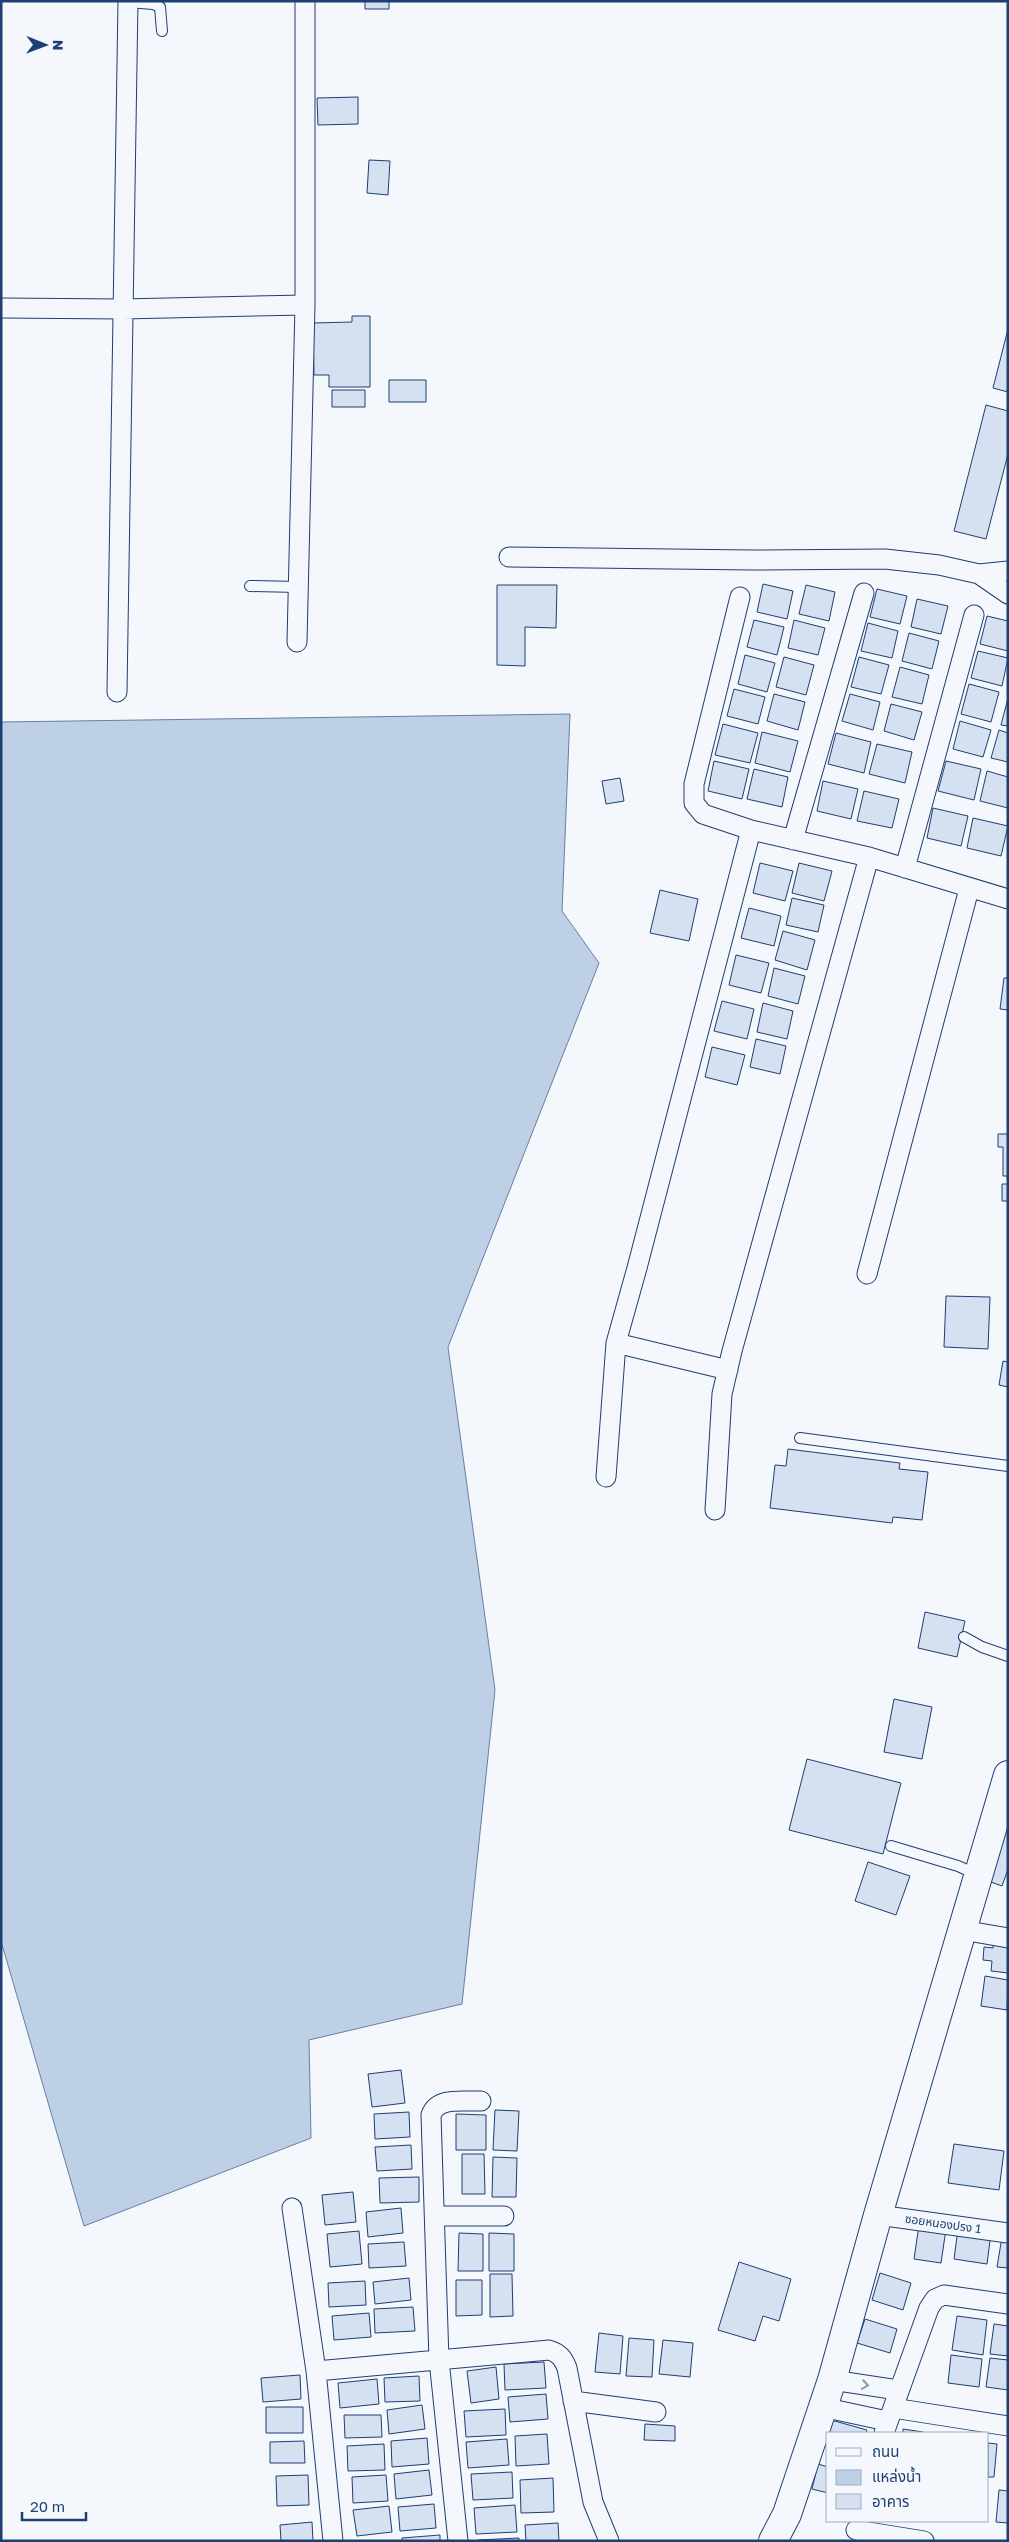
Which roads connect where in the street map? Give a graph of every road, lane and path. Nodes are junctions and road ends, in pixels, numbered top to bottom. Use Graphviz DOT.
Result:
graph roads {
  1 [pos="305,1"];
  2 [pos="128,2"];
  3 [pos="162,31"];
  4 [pos="304,305"];
  5 [pos="1,308"];
  6 [pos="122,309"];
  7 [pos="509,557"];
  8 [pos="1008,572"];
  9 [pos="979,574"];
  10 [pos="250,586"];
  11 [pos="298,587"];
  12 [pos="1007,588"];
  13 [pos="864,593"];
  14 [pos="740,598"];
  15 [pos="974,615"];
  16 [pos="297,642"];
  17 [pos="116,692"];
  18 [pos="751,830"];
  19 [pos="794,840"];
  20 [pos="869,857"];
  21 [pos="905,868"];
  22 [pos="969,889"];
  23 [pos="1008,899"];
  24 [pos="867,1274"];
  25 [pos="616,1343"];
  26 [pos="728,1370"];
  27 [pos="800,1438"];
  28 [pos="1008,1466"];
  29 [pos="606,1477"];
  30 [pos="715,1510"];
  31 [pos="964,1637"];
  32 [pos="1008,1656"];
  33 [pos="1008,1775"];
  34 [pos="892,1846"];
  35 [pos="968,1871"];
  36 [pos="962,1930"];
  37 [pos="1008,1938"];
  38 [pos="482,2101"];
  39 [pos="292,2208"];
  40 [pos="878,2215"];
  41 [pos="435,2216"];
  42 [pos="504,2216"];
  43 [pos="1008,2233"];
  44 [pos="1008,2304"];
  45 [pos="439,2360"];
  46 [pos="316,2371"];
  47 [pos="832,2380"];
  48 [pos="572,2401"];
  49 [pos="822,2407"];
  50 [pos="656,2412"];
  51 [pos="890,2413"];
  52 [pos="1008,2426"];
  53 [pos="855,2530"];
  54 [pos="333,2541"];
  55 [pos="458,2541"];
  56 [pos="609,2541"];
  57 [pos="773,2541"];
  58 [pos="924,2541"];
  1 -- 4 [label="street"];
  2 -- 3 [label="lane"];
  2 -- 6 [label="street"];
  4 -- 6 [label="street"];
  4 -- 11 [label="street"];
  5 -- 6 [label="street"];
  6 -- 17 [label="street"];
  7 -- 9 [label="street"];
  8 -- 9 [label="street"];
  9 -- 12 [label="street"];
  10 -- 11 [label="lane"];
  11 -- 16 [label="street"];
  13 -- 19 [label="street"];
  14 -- 18 [label="street"];
  15 -- 21 [label="street"];
  18 -- 19 [label="street"];
  18 -- 25 [label="street"];
  19 -- 20 [label="street"];
  20 -- 21 [label="street"];
  20 -- 26 [label="street"];
  21 -- 22 [label="street"];
  22 -- 23 [label="street"];
  22 -- 24 [label="street"];
  25 -- 26 [label="street"];
  25 -- 29 [label="street"];
  26 -- 30 [label="street"];
  27 -- 28 [label="lane"];
  31 -- 32 [label="lane"];
  33 -- 35 [label="street"];
  34 -- 35 [label="lane"];
  35 -- 36 [label="street"];
  36 -- 37 [label="street"];
  36 -- 40 [label="street"];
  38 -- 41 [label="street"];
  39 -- 46 [label="street"];
  40 -- 43 [label="street, ซอยหนองปรง 1"];
  40 -- 47 [label="street"];
  41 -- 42 [label="street"];
  41 -- 45 [label="street"];
  44 -- 51 [label="street"];
  45 -- 46 [label="street"];
  45 -- 48 [label="street"];
  45 -- 55 [label="street"];
  46 -- 54 [label="street"];
  47 -- 49 [label="street"];
  47 -- 51 [label="street, one-way"];
  48 -- 50 [label="street"];
  48 -- 56 [label="street"];
  49 -- 51 [label="street"];
  49 -- 57 [label="street"];
  51 -- 52 [label="street"];
  53 -- 58 [label="street"];
}
